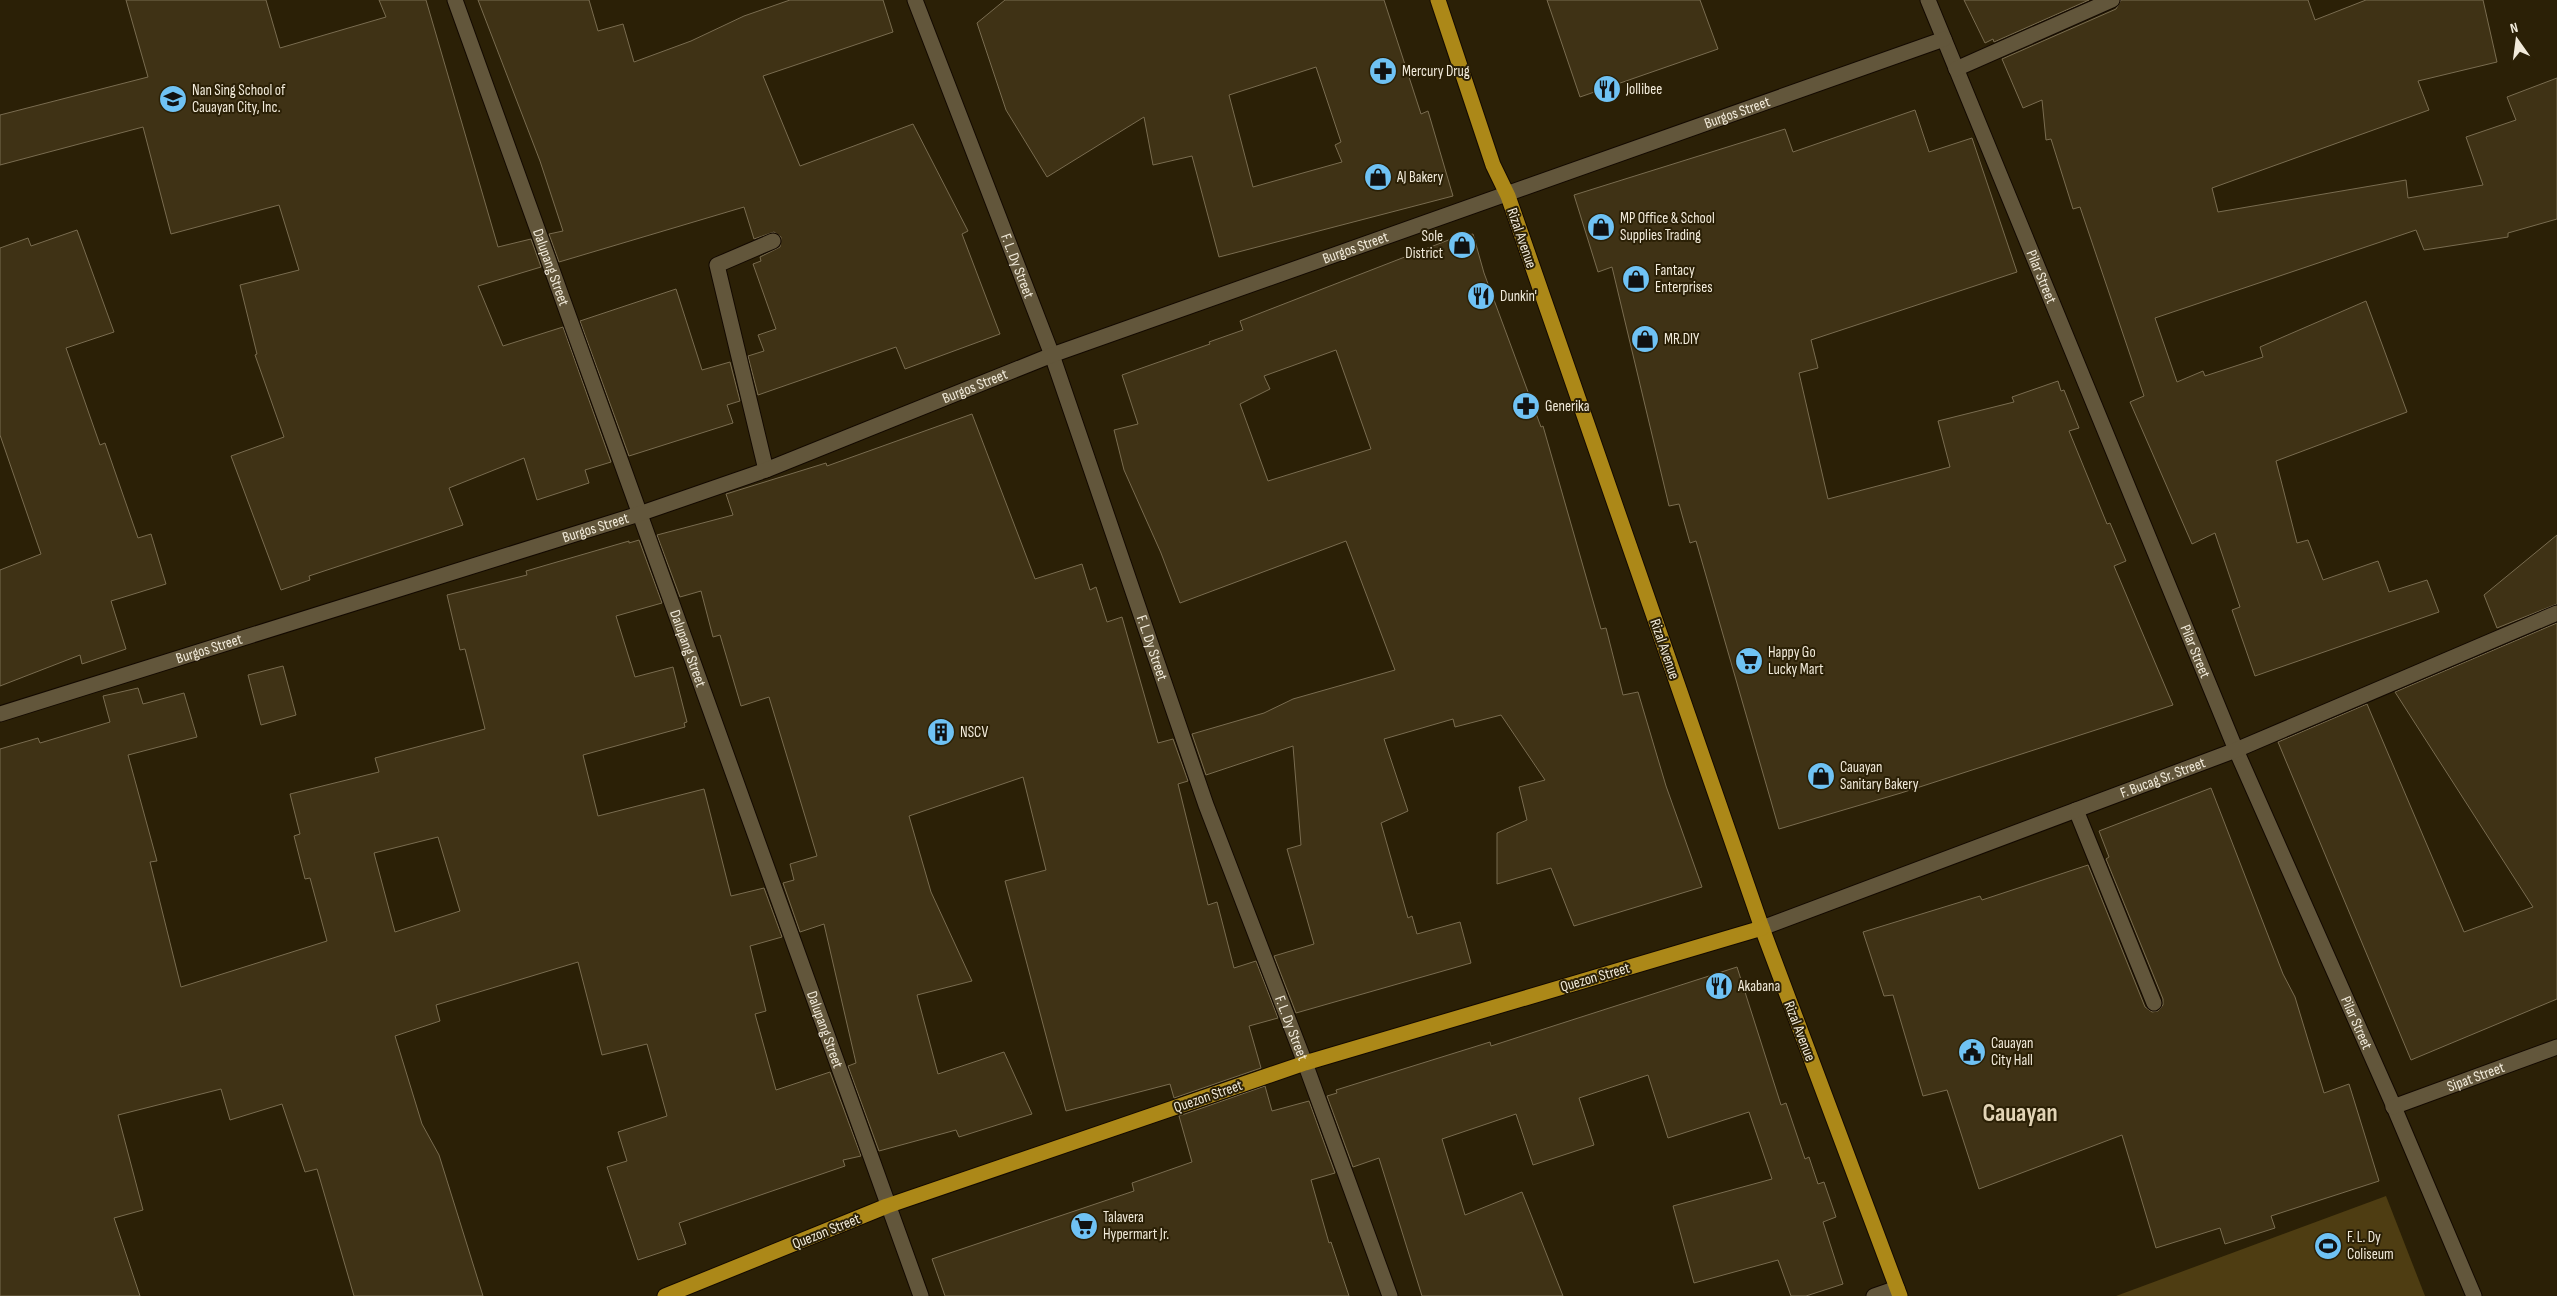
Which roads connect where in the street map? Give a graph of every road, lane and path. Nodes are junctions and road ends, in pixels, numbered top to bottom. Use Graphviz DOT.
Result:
graph roads {
  1 [pos="455,0"];
  2 [pos="915,0"];
  3 [pos="1438,0"];
  4 [pos="1928,0"];
  5 [pos="2112,0"];
  6 [pos="1944,39"];
  7 [pos="1956,69"];
  8 [pos="1508,196"];
  9 [pos="773,241"];
  10 [pos="1052,355"];
  11 [pos="766,470"];
  12 [pos="639,514"];
  13 [pos="2557,613"];
  14 [pos="0,714"];
  15 [pos="2236,750"];
  16 [pos="2076,810"];
  17 [pos="1762,928"];
  18 [pos="2154,1003"];
  19 [pos="2557,1047"];
  20 [pos="1305,1063"];
  21 [pos="2393,1107"];
  22 [pos="887,1206"];
  23 [pos="1898,1292"];
  24 [pos="665,1296"];
  25 [pos="921,1296"];
  26 [pos="1390,1296"];
  27 [pos="1874,1296"];
  28 [pos="2474,1296"];
  1 -- 12 [label="street, Dalupang Street"];
  2 -- 10 [label="street, F. L. Dy Street"];
  3 -- 8 [label="main road, Rizal Avenue"];
  4 -- 6 [label="street, Pilar Street"];
  5 -- 7 [label="street"];
  6 -- 7 [label="street, Pilar Street"];
  6 -- 8 [label="street, Burgos Street"];
  7 -- 15 [label="street, Pilar Street"];
  8 -- 10 [label="street, Burgos Street"];
  8 -- 17 [label="main road, Rizal Avenue"];
  9 -- 11 [label="street"];
  10 -- 11 [label="street, Burgos Street"];
  10 -- 20 [label="street, F. L. Dy Street"];
  11 -- 12 [label="street, Burgos Street"];
  12 -- 14 [label="street, Burgos Street"];
  12 -- 22 [label="street, Dalupang Street"];
  13 -- 15 [label="street, F. Bucag Sr. Street"];
  15 -- 16 [label="street, F. Bucag Sr. Street"];
  15 -- 21 [label="street, Pilar Street"];
  16 -- 17 [label="street, F. Bucag Sr. Street"];
  16 -- 18 [label="street"];
  17 -- 20 [label="main road, Quezon Street"];
  17 -- 23 [label="main road, Rizal Avenue"];
  19 -- 21 [label="street, Sipat Street"];
  20 -- 22 [label="main road, Quezon Street"];
  20 -- 26 [label="street, F. L. Dy Street"];
  21 -- 28 [label="street, Pilar Street"];
  22 -- 24 [label="main road, Quezon Street"];
  22 -- 25 [label="street, Dalupang Street"];
  23 -- 27 [label="street"];
}
